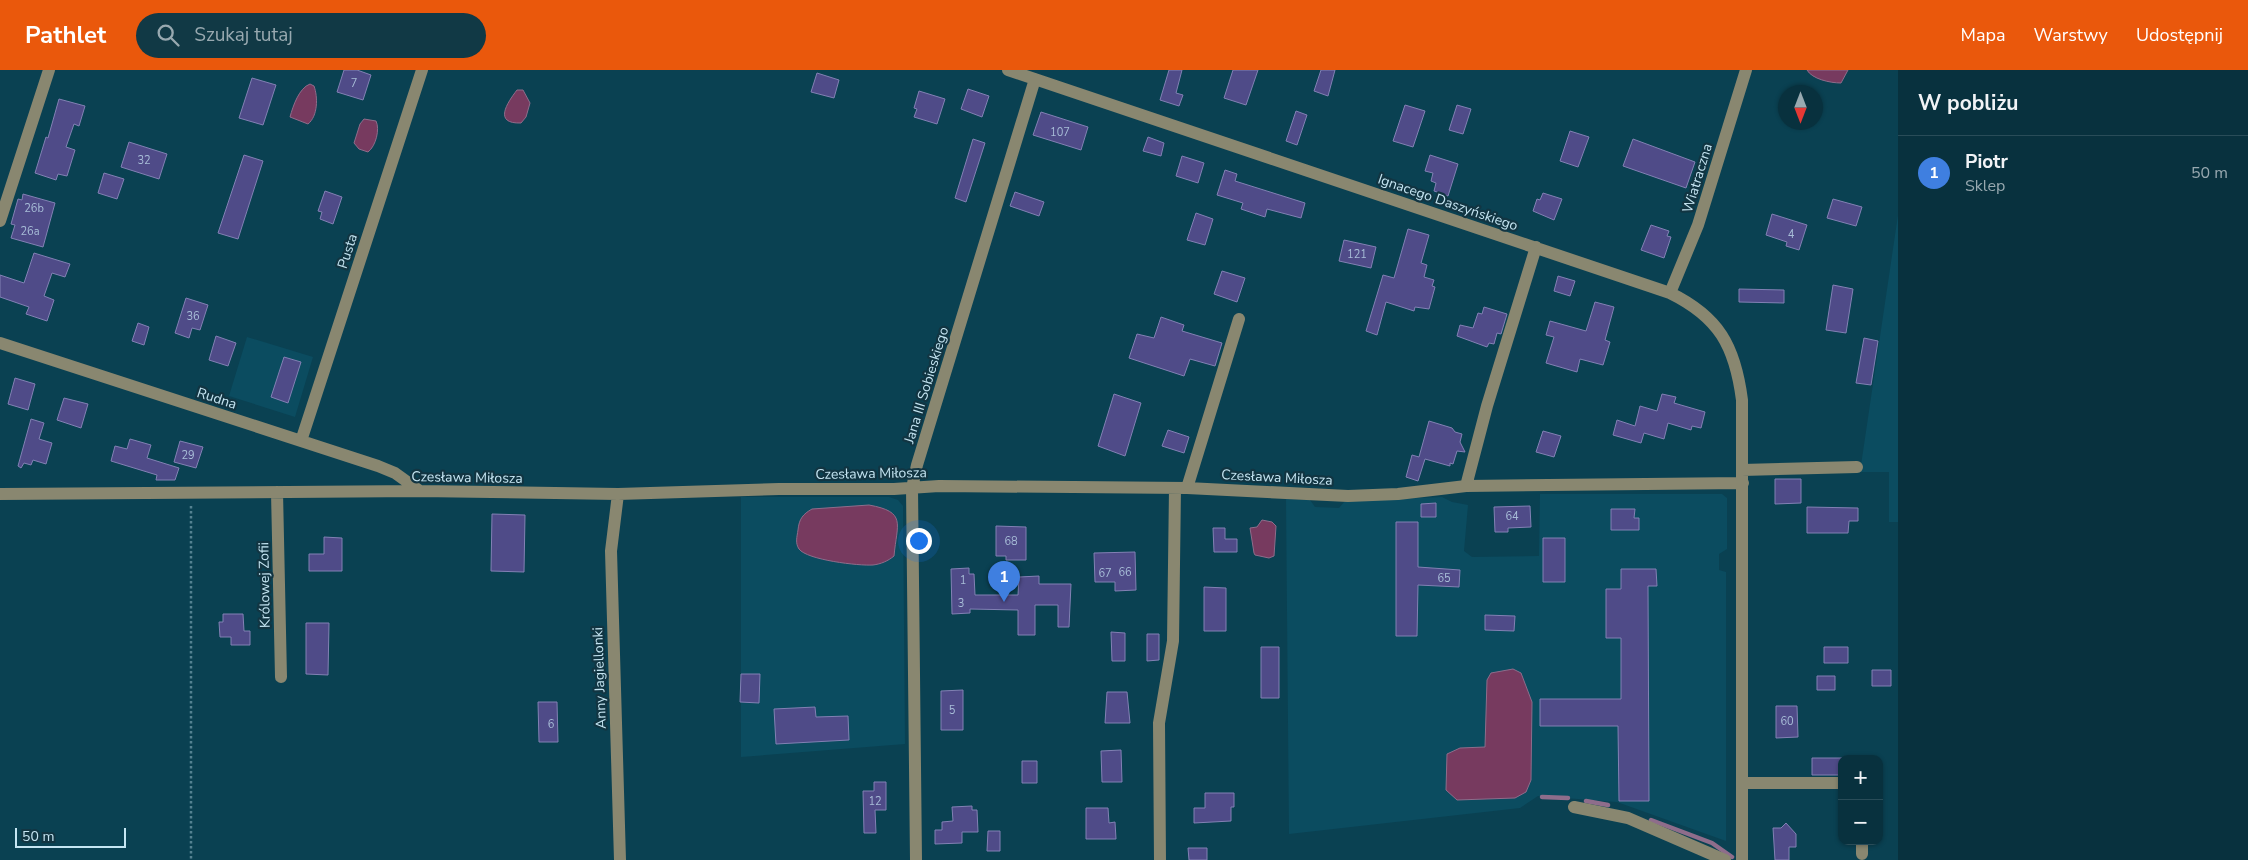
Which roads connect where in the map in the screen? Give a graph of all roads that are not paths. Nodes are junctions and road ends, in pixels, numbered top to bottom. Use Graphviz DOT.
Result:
graph roads {
  1 [pos="49,70"];
  2 [pos="422,70"];
  3 [pos="1008,70"];
  4 [pos="1746,70"];
  5 [pos="1035,79"];
  6 [pos="0,221"];
  7 [pos="1536,247"];
  8 [pos="1670,293"];
  9 [pos="1240,319"];
  10 [pos="0,343"];
  11 [pos="301,441"];
  12 [pos="1857,467"];
  13 [pos="1742,470"];
  14 [pos="1743,483"];
  15 [pos="1466,486"];
  16 [pos="912,488"];
  17 [pos="1181,488"];
  18 [pos="420,491"];
  19 [pos="278,492"];
  20 [pos="0,494"];
  21 [pos="618,494"];
  22 [pos="281,677"];
  23 [pos="1742,783"];
  24 [pos="1838,783"];
  25 [pos="1574,807"];
  26 [pos="620,860"];
  27 [pos="916,860"];
  28 [pos="1160,860"];
  29 [pos="1726,860"];
  30 [pos="1742,860"];
  1 -- 6 [label="street"];
  2 -- 11 [label="street, Pusta"];
  3 -- 5 [label="street, Ignacego Daszyńskiego"];
  4 -- 8 [label="street, Wiatraczna"];
  5 -- 7 [label="street, Ignacego Daszyńskiego"];
  5 -- 16 [label="street, Jana III Sobieskiego"];
  7 -- 8 [label="street, Ignacego Daszyńskiego"];
  7 -- 15 [label="street"];
  8 -- 13 [label="street, Ignacego Daszyńskiego"];
  9 -- 17 [label="street"];
  10 -- 11 [label="street, Rudna"];
  11 -- 18 [label="street, Rudna"];
  12 -- 13 [label="street"];
  13 -- 14 [label="street, Ignacego Daszyńskiego"];
  14 -- 15 [label="street, Czesława Miłosza"];
  14 -- 23 [label="street, Ignacego Daszyńskiego"];
  15 -- 17 [label="street, Czesława Miłosza"];
  16 -- 17 [label="street, Czesława Miłosza"];
  16 -- 21 [label="street, Czesława Miłosza"];
  16 -- 27 [label="street, Jana III Sobieskiego"];
  17 -- 28 [label="street"];
  18 -- 19 [label="street, Czesława Miłosza"];
  18 -- 21 [label="street, Czesława Miłosza"];
  19 -- 20 [label="street, Czesława Miłosza"];
  19 -- 22 [label="street, Królowej Zofii"];
  21 -- 26 [label="street, Anny Jagiellonki"];
  23 -- 24 [label="street"];
  23 -- 30 [label="street, Ignacego Daszyńskiego"];
  25 -- 29 [label="street"];
}
